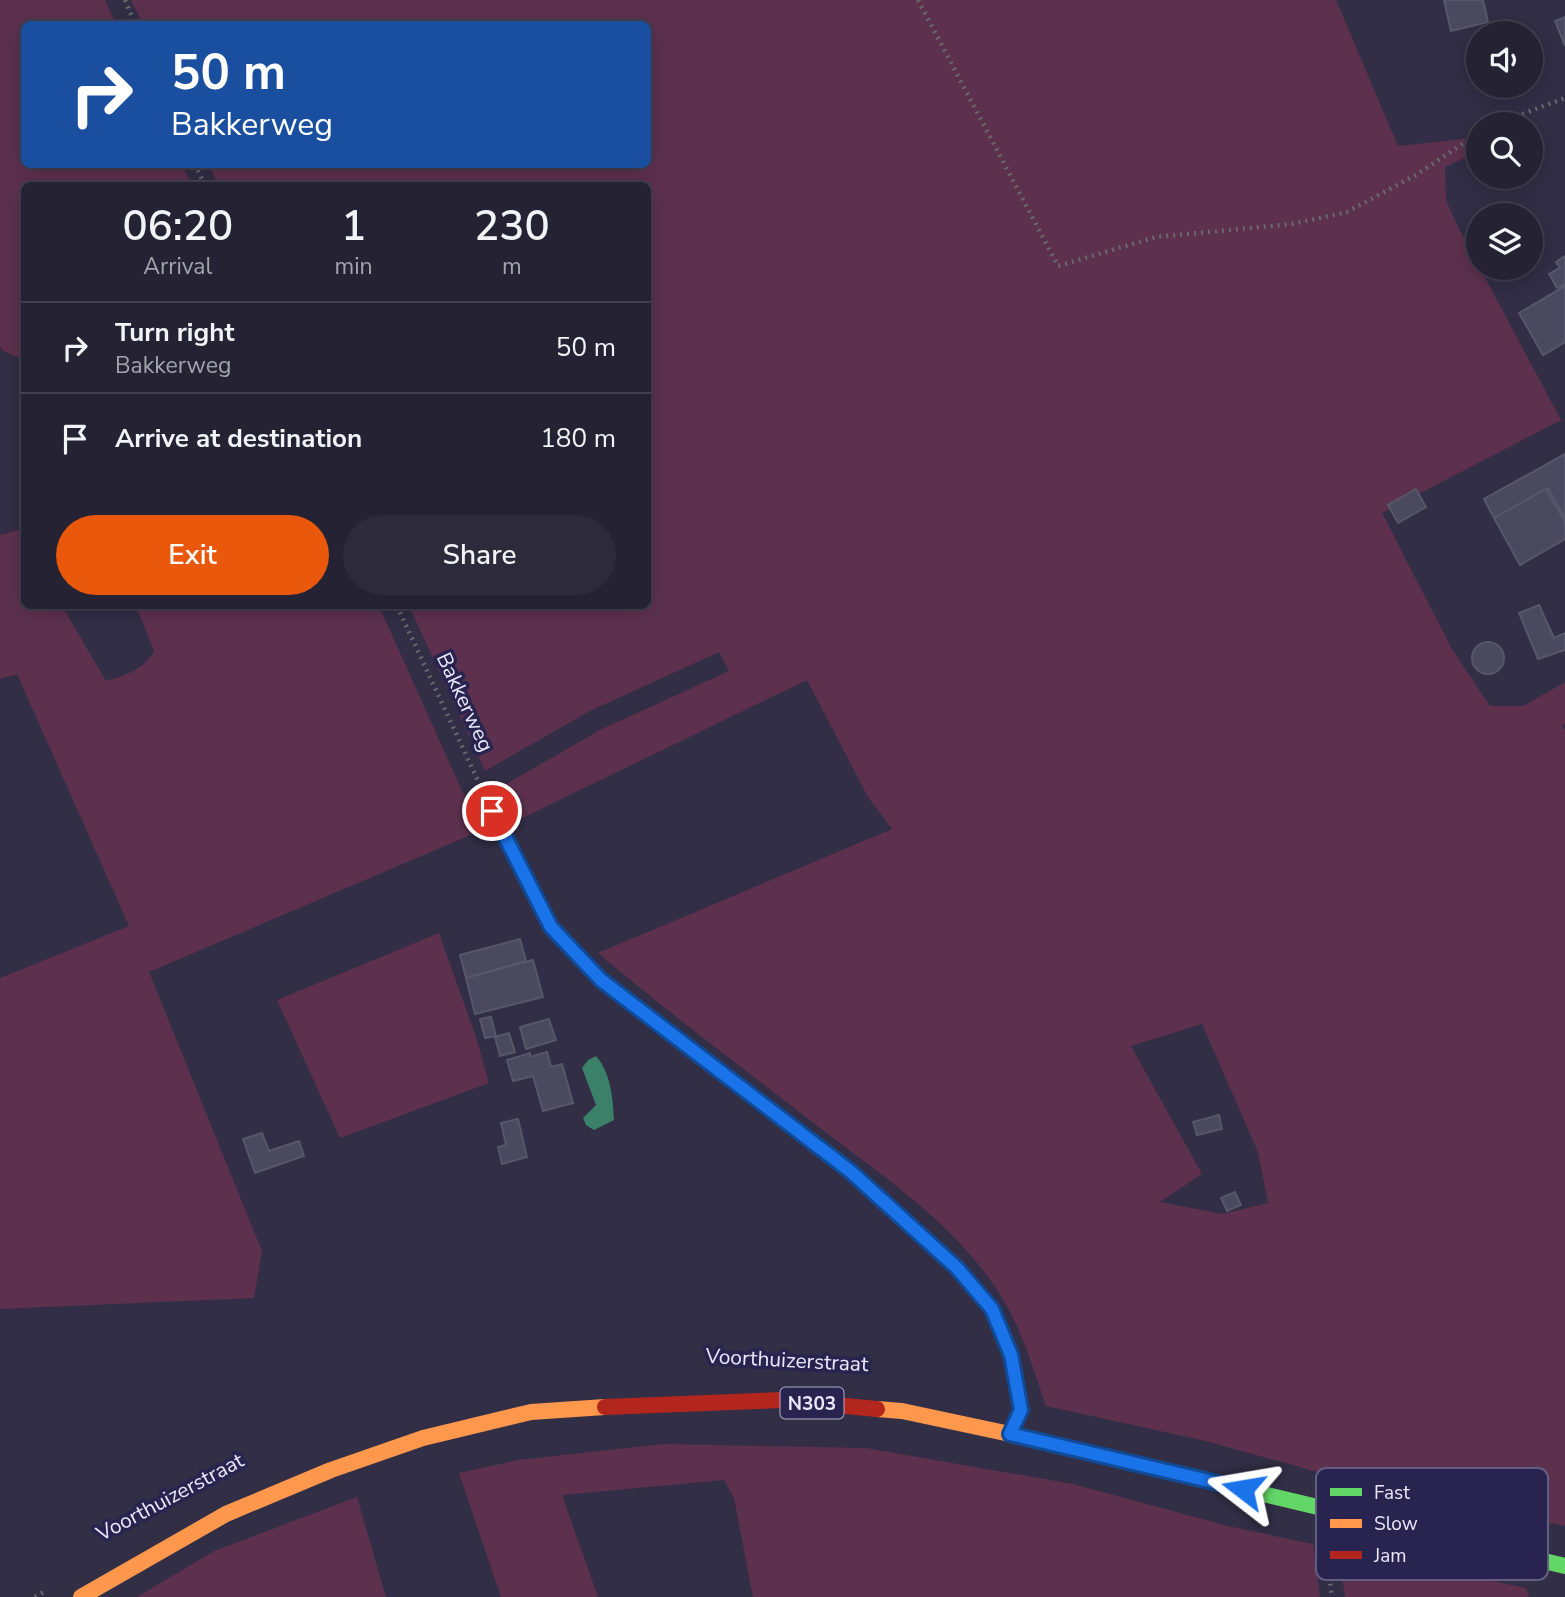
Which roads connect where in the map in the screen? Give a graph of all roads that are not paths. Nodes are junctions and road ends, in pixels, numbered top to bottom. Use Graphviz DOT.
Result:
graph roads {
  1 [pos="492,811"];
  2 [pos="1010,1434"];
  3 [pos="1316,1507"];
  4 [pos="81,1597"];
  1 -- 2 [label="main road"];
  2 -- 3 [label="main road, Voorthuizerstraat / N303"];
  2 -- 4 [label="main road, Voorthuizerstraat / N303"];
}
